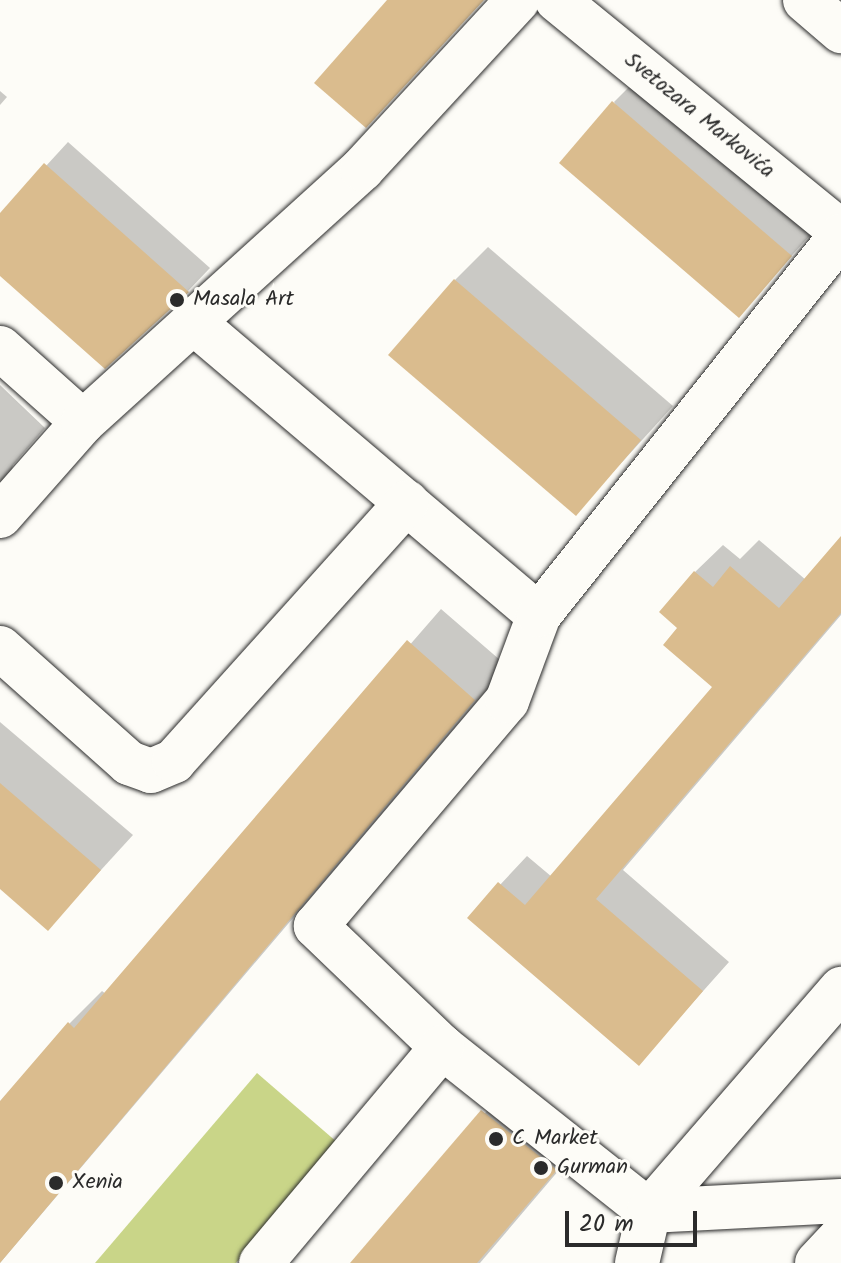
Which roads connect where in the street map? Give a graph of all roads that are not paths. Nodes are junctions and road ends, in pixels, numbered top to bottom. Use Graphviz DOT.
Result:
graph roads {
  1 [pos="518,0"];
  2 [pos="557,0"];
  3 [pos="805,0"];
  4 [pos="841,31"];
  5 [pos="841,233"];
  6 [pos="193,322"];
  7 [pos="0,348"];
  8 [pos="83,422"];
  9 [pos="407,502"];
  10 [pos="0,516"];
  11 [pos="539,615"];
  12 [pos="0,648"];
  13 [pos="841,989"];
  14 [pos="442,1047"];
  15 [pos="841,1201"];
  16 [pos="649,1211"];
  17 [pos="841,1237"];
  18 [pos="261,1263"];
  19 [pos="637,1263"];
  20 [pos="817,1263"];
  1 -- 6 [label="street"];
  2 -- 5 [label="street, Svetozara Markovića"];
  3 -- 4 [label="street"];
  5 -- 11 [label="street"];
  6 -- 8 [label="street"];
  6 -- 9 [label="street"];
  7 -- 8 [label="street"];
  8 -- 10 [label="street"];
  9 -- 11 [label="street"];
  9 -- 12 [label="street"];
  11 -- 14 [label="street"];
  13 -- 16 [label="street"];
  14 -- 16 [label="street"];
  14 -- 18 [label="street"];
  15 -- 16 [label="street"];
  16 -- 19 [label="street"];
  17 -- 20 [label="street"];
}
